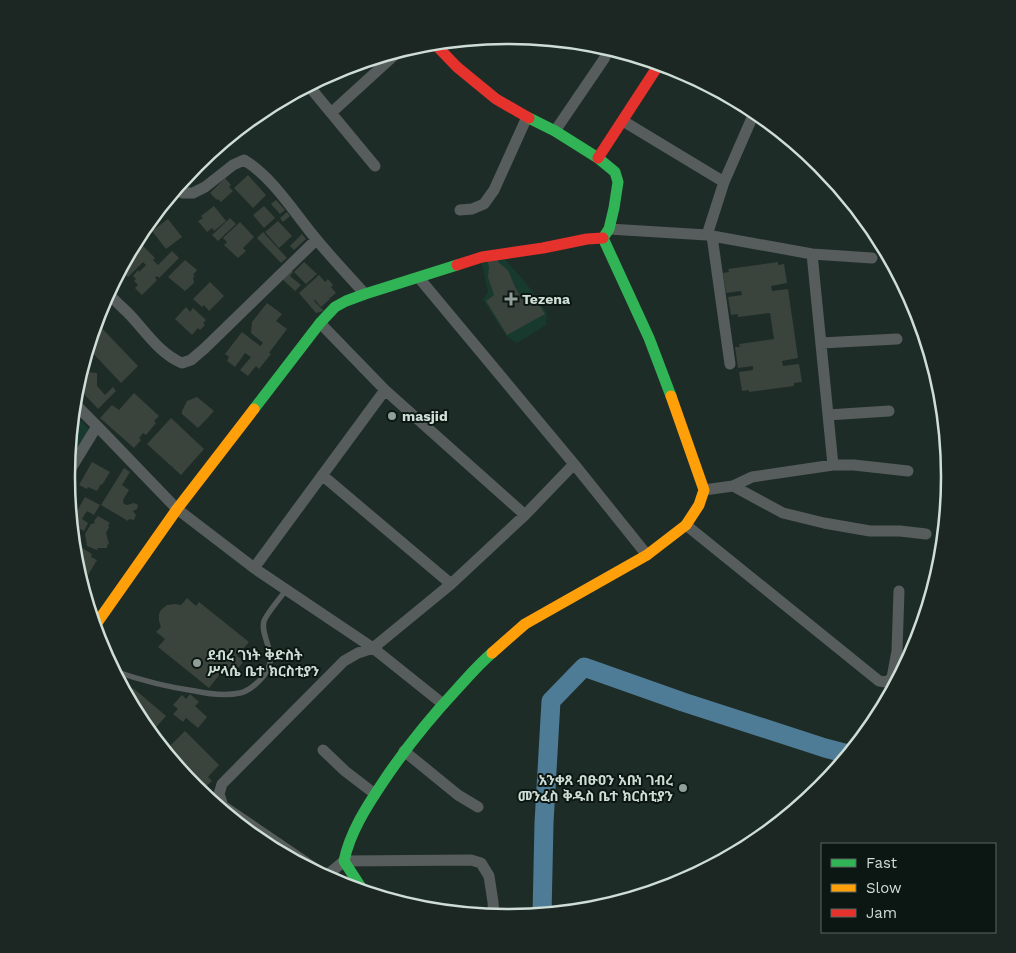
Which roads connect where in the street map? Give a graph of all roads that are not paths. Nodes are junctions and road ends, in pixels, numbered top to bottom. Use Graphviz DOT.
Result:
graph roads {
  1 [pos="440,49"];
  2 [pos="606,55"];
  3 [pos="388,61"];
  4 [pos="655,70"];
  5 [pos="313,90"];
  6 [pos="331,112"];
  7 [pos="527,117"];
  8 [pos="751,119"];
  9 [pos="624,121"];
  10 [pos="555,131"];
  11 [pos="598,158"];
  12 [pos="375,166"];
  13 [pos="724,182"];
  14 [pos="182,192"];
  15 [pos="460,210"];
  16 [pos="606,234"];
  17 [pos="710,236"];
  18 [pos="316,240"];
  19 [pos="812,254"];
  20 [pos="872,258"];
  21 [pos="419,278"];
  22 [pos="365,294"];
  23 [pos="114,299"];
  24 [pos="320,323"];
  25 [pos="897,338"];
  26 [pos="821,343"];
  27 [pos="730,364"];
  28 [pos="384,390"];
  29 [pos="81,410"];
  30 [pos="889,411"];
  31 [pos="828,415"];
  32 [pos="97,426"];
  33 [pos="76,461"];
  34 [pos="574,464"];
  35 [pos="833,465"];
  36 [pos="908,471"];
  37 [pos="322,474"];
  38 [pos="733,486"];
  39 [pos="704,490"];
  40 [pos="176,508"];
  41 [pos="524,515"];
  42 [pos="686,525"];
  43 [pos="926,534"];
  44 [pos="647,555"];
  45 [pos="254,568"];
  46 [pos="451,584"];
  47 [pos="286,590"];
  48 [pos="899,591"];
  49 [pos="99,619"];
  50 [pos="373,648"];
  51 [pos="123,674"];
  52 [pos="893,674"];
  53 [pos="890,679"];
  54 [pos="443,704"];
  55 [pos="323,750"];
  56 [pos="404,750"];
  57 [pos="375,794"];
  58 [pos="220,800"];
  59 [pos="478,807"];
  60 [pos="344,861"];
  61 [pos="332,871"];
  62 [pos="357,882"];
  63 [pos="493,908"];
  1 -- 7 [label="street"];
  2 -- 10 [label="street"];
  3 -- 6 [label="street"];
  4 -- 9 [label="street"];
  5 -- 6 [label="street"];
  6 -- 12 [label="street"];
  7 -- 10 [label="street"];
  7 -- 15 [label="street"];
  8 -- 13 [label="street"];
  9 -- 11 [label="street"];
  9 -- 13 [label="street"];
  10 -- 11 [label="street"];
  11 -- 16 [label="street"];
  13 -- 17 [label="street"];
  14 -- 18 [label="street"];
  16 -- 17 [label="street"];
  16 -- 21 [label="street"];
  16 -- 39 [label="street"];
  17 -- 19 [label="street"];
  17 -- 27 [label="street"];
  18 -- 22 [label="street"];
  18 -- 23 [label="street"];
  19 -- 20 [label="street"];
  19 -- 26 [label="street"];
  21 -- 22 [label="street"];
  21 -- 34 [label="street"];
  22 -- 24 [label="street"];
  24 -- 28 [label="street"];
  24 -- 40 [label="street"];
  25 -- 26 [label="street"];
  26 -- 31 [label="street"];
  28 -- 37 [label="street"];
  28 -- 41 [label="street"];
  29 -- 32 [label="street"];
  30 -- 31 [label="street"];
  31 -- 35 [label="street"];
  32 -- 33 [label="street"];
  32 -- 40 [label="street"];
  34 -- 41 [label="street"];
  34 -- 44 [label="street"];
  35 -- 36 [label="street"];
  35 -- 38 [label="street"];
  37 -- 45 [label="street"];
  37 -- 46 [label="street"];
  38 -- 39 [label="street"];
  38 -- 43 [label="street"];
  39 -- 42 [label="street"];
  40 -- 45 [label="street"];
  40 -- 49 [label="street"];
  41 -- 46 [label="street"];
  42 -- 44 [label="street"];
  42 -- 53 [label="street"];
  44 -- 54 [label="street"];
  45 -- 47 [label="street"];
  46 -- 50 [label="street"];
  47 -- 50 [label="street"];
  47 -- 51 [label="lane"];
  48 -- 52 [label="street"];
  50 -- 54 [label="street"];
  50 -- 58 [label="street"];
  54 -- 56 [label="street"];
  55 -- 57 [label="street"];
  56 -- 57 [label="street"];
  56 -- 59 [label="street"];
  57 -- 60 [label="street"];
  60 -- 61 [label="street"];
  60 -- 62 [label="street"];
  60 -- 63 [label="street"];
}
